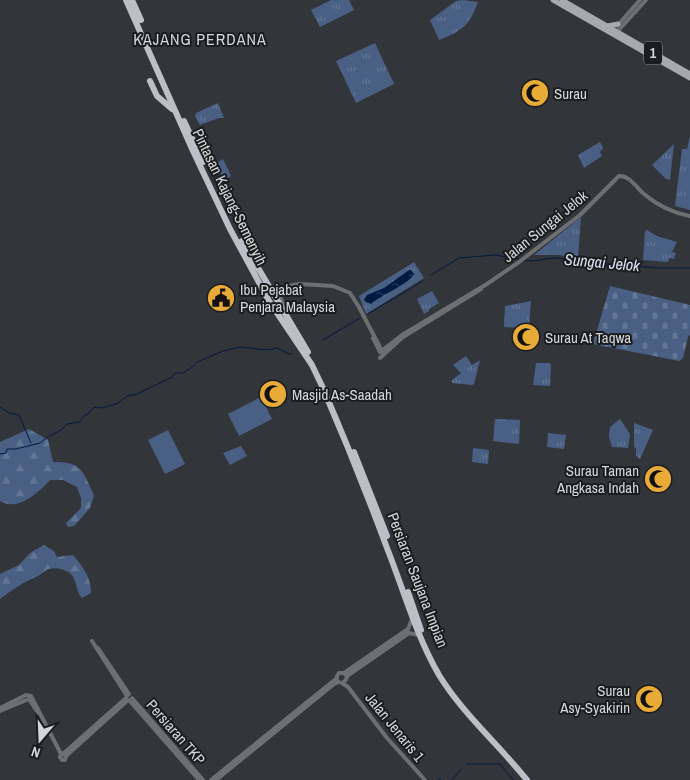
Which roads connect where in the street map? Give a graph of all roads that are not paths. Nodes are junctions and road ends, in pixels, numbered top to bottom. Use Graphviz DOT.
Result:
graph roads {
  1 [pos="553,0"];
  2 [pos="562,0"];
  3 [pos="640,0"];
  4 [pos="646,0"];
  5 [pos="129,2"];
  6 [pos="126,13"];
  7 [pos="598,25"];
  8 [pos="619,25"];
  9 [pos="607,26"];
  10 [pos="615,32"];
  11 [pos="627,38"];
  12 [pos="632,45"];
  13 [pos="690,74"];
  14 [pos="690,78"];
  15 [pos="150,81"];
  16 [pos="177,114"];
  17 [pos="690,216"];
  18 [pos="272,289"];
  19 [pos="283,290"];
  20 [pos="268,301"];
  21 [pos="448,310"];
  22 [pos="276,312"];
  23 [pos="289,318"];
  24 [pos="296,330"];
  25 [pos="388,349"];
  26 [pos="380,351"];
  27 [pos="375,356"];
  28 [pos="324,385"];
  29 [pos="328,396"];
  30 [pos="412,618"];
  31 [pos="418,635"];
  32 [pos="92,642"];
  33 [pos="346,676"];
  34 [pos="336,678"];
  35 [pos="341,683"];
  36 [pos="348,687"];
  37 [pos="128,698"];
  38 [pos="0,710"];
  39 [pos="527,778"];
  40 [pos="202,780"];
  41 [pos="211,780"];
  42 [pos="216,780"];
  43 [pos="425,780"];
  1 -- 7 [label="main road, 1"];
  2 -- 9 [label="main road, 1"];
  3 -- 8 [label="street"];
  4 -- 8 [label="street"];
  5 -- 6 [label="highway"];
  5 -- 16 [label="highway, Pintasan Kajang-Semenyih"];
  5 -- 18 [label="highway, Pintasan Kajang-Semenyih"];
  7 -- 10 [label="main road"];
  7 -- 12 [label="main road, 1"];
  8 -- 9 [label="main road"];
  8 -- 10 [label="street"];
  8 -- 11 [label="main road"];
  9 -- 10 [label="main road, 1"];
  10 -- 11 [label="main road, 1"];
  10 -- 12 [label="main road"];
  11 -- 13 [label="main road, 1"];
  12 -- 14 [label="main road, 1"];
  15 -- 16 [label="highway"];
  16 -- 20 [label="highway, Pintasan Kajang-Semenyih"];
  17 -- 21 [label="street, Jalan Sungai Jelok"];
  18 -- 19 [label="street"];
  18 -- 20 [label="highway"];
  18 -- 23 [label="highway, Pintasan Kajang-Semenyih"];
  19 -- 23 [label="street"];
  19 -- 26 [label="street"];
  20 -- 22 [label="highway, Pintasan Kajang-Semenyih"];
  21 -- 21 [label="street"];
  21 -- 25 [label="street, Jalan Sungai Jelok"];
  22 -- 24 [label="highway"];
  22 -- 28 [label="highway, Pintasan Kajang-Semenyih"];
  23 -- 24 [label="highway, Pintasan Kajang-Semenyih"];
  24 -- 28 [label="highway, Pintasan Kajang-Semenyih"];
  25 -- 26 [label="street, Jalan Sungai Jelok"];
  25 -- 26 [label="street"];
  26 -- 27 [label="street"];
  28 -- 29 [label="highway, Pintasan Kajang-Semenyih"];
  29 -- 30 [label="highway, Persiaran Saujana Impian"];
  29 -- 39 [label="highway, Persiaran Saujana Impian"];
  30 -- 31 [label="highway, Persiaran Saujana Impian"];
  30 -- 33 [label="street"];
  31 -- 33 [label="street"];
  31 -- 39 [label="highway, Persiaran Saujana Impian"];
  32 -- 37 [label="street, Persiaran TKP"];
  33 -- 34 [label="street"];
  33 -- 35 [label="street"];
  33 -- 36 [label="street"];
  34 -- 35 [label="street"];
  34 -- 41 [label="street"];
  35 -- 36 [label="street"];
  35 -- 42 [label="street"];
  36 -- 43 [label="street, Jalan Jenaris 1"];
  37 -- 38 [label="street"];
  37 -- 40 [label="street, Persiaran TKP"];
}
